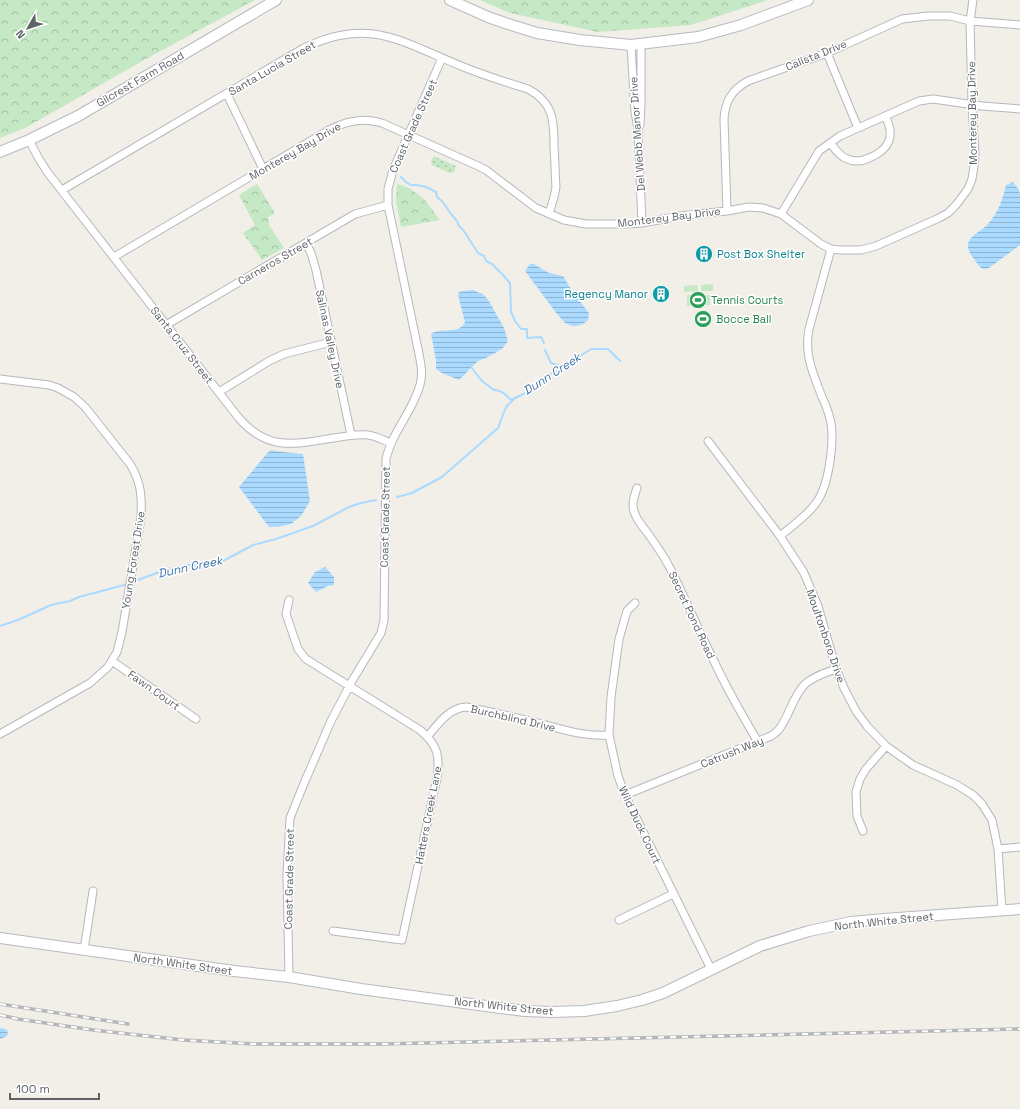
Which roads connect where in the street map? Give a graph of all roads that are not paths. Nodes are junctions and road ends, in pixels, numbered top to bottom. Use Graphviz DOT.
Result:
graph roads {
  1 [pos="276,0"];
  2 [pos="450,0"];
  3 [pos="808,0"];
  4 [pos="973,0"];
  5 [pos="970,21"];
  6 [pos="1020,25"];
  7 [pos="636,45"];
  8 [pos="826,53"];
  9 [pos="442,58"];
  10 [pos="227,94"];
  11 [pos="972,104"];
  12 [pos="1020,109"];
  13 [pos="885,116"];
  14 [pos="858,128"];
  15 [pos="408,135"];
  16 [pos="29,140"];
  17 [pos="830,143"];
  18 [pos="0,152"];
  19 [pos="262,169"];
  20 [pos="62,190"];
  21 [pos="388,205"];
  22 [pos="727,210"];
  23 [pos="549,214"];
  24 [pos="781,214"];
  25 [pos="642,223"];
  26 [pos="306,243"];
  27 [pos="832,249"];
  28 [pos="114,257"];
  29 [pos="166,325"];
  30 [pos="331,342"];
  31 [pos="0,379"];
  32 [pos="219,392"];
  33 [pos="351,435"];
  34 [pos="708,441"];
  35 [pos="391,443"];
  36 [pos="637,488"];
  37 [pos="780,536"];
  38 [pos="289,600"];
  39 [pos="635,603"];
  40 [pos="112,661"];
  41 [pos="836,669"];
  42 [pos="349,686"];
  43 [pos="196,719"];
  44 [pos="0,734"];
  45 [pos="428,736"];
  46 [pos="609,736"];
  47 [pos="758,742"];
  48 [pos="886,746"];
  49 [pos="625,795"];
  50 [pos="863,831"];
  51 [pos="1020,847"];
  52 [pos="998,849"];
  53 [pos="93,891"];
  54 [pos="673,894"];
  55 [pos="1020,909"];
  56 [pos="1002,910"];
  57 [pos="619,920"];
  58 [pos="333,931"];
  59 [pos="0,938"];
  60 [pos="84,950"];
  61 [pos="711,969"];
  62 [pos="289,977"];
  1 -- 16 [label="main road, Gilcrest Farm Road"];
  2 -- 7 [label="main road"];
  3 -- 7 [label="main road"];
  4 -- 5 [label="street, Monterey Bay Drive"];
  5 -- 6 [label="street, Calista Drive"];
  5 -- 8 [label="street, Calista Drive"];
  5 -- 11 [label="street, Monterey Bay Drive"];
  7 -- 25 [label="street, Del Webb Manor Drive"];
  8 -- 14 [label="street"];
  8 -- 22 [label="street, Calista Drive"];
  9 -- 10 [label="street, Santa Lucia Street"];
  9 -- 15 [label="street, Coast Grade Street"];
  9 -- 23 [label="street, Santa Lucia Street"];
  10 -- 19 [label="street"];
  10 -- 20 [label="street, Santa Lucia Street"];
  11 -- 12 [label="street"];
  11 -- 13 [label="street"];
  11 -- 27 [label="street, Monterey Bay Drive"];
  13 -- 14 [label="street"];
  13 -- 17 [label="street"];
  14 -- 17 [label="street"];
  15 -- 19 [label="street, Monterey Bay Drive"];
  15 -- 21 [label="street, Coast Grade Street"];
  15 -- 23 [label="street, Monterey Bay Drive"];
  16 -- 18 [label="main road, Gilcrest Farm Road"];
  16 -- 20 [label="street, Santa Cruz Street"];
  17 -- 24 [label="street"];
  19 -- 28 [label="street, Monterey Bay Drive"];
  20 -- 28 [label="street, Santa Cruz Street"];
  21 -- 26 [label="street, Carneros Street"];
  21 -- 35 [label="street, Coast Grade Street"];
  22 -- 24 [label="street, Monterey Bay Drive"];
  22 -- 25 [label="street, Monterey Bay Drive"];
  23 -- 25 [label="street, Monterey Bay Drive"];
  24 -- 27 [label="street, Monterey Bay Drive"];
  26 -- 29 [label="street, Carneros Street"];
  26 -- 30 [label="street, Salinas Valley Drive"];
  27 -- 37 [label="street"];
  28 -- 29 [label="street, Santa Cruz Street"];
  29 -- 32 [label="street, Santa Cruz Street"];
  30 -- 32 [label="street"];
  30 -- 33 [label="street, Salinas Valley Drive"];
  31 -- 40 [label="street, Young Forest Drive"];
  32 -- 33 [label="street, Santa Cruz Street"];
  33 -- 35 [label="street, Santa Cruz Street"];
  34 -- 37 [label="street, Moultonboro Drive"];
  35 -- 42 [label="street, Coast Grade Street"];
  36 -- 47 [label="street, Secret Pond Road"];
  37 -- 41 [label="street, Moultonboro Drive"];
  38 -- 42 [label="street, Hatters Creek Lane"];
  39 -- 46 [label="street, Wild Duck Court"];
  40 -- 43 [label="street, Fawn Court"];
  40 -- 44 [label="street, Young Forest Drive"];
  41 -- 47 [label="street, Catrush Way"];
  41 -- 48 [label="street, Moultonboro Drive"];
  42 -- 45 [label="street, Hatters Creek Lane"];
  42 -- 62 [label="street, Coast Grade Street"];
  45 -- 46 [label="street, Burchblind Drive"];
  45 -- 58 [label="street, Hatters Creek Lane"];
  46 -- 49 [label="street, Wild Duck Court"];
  47 -- 49 [label="street, Catrush Way"];
  48 -- 50 [label="street"];
  48 -- 52 [label="street, Moultonboro Drive"];
  49 -- 54 [label="street, Wild Duck Court"];
  51 -- 52 [label="street"];
  52 -- 56 [label="street, Moultonboro Drive"];
  53 -- 60 [label="street"];
  54 -- 57 [label="street"];
  54 -- 61 [label="street, Wild Duck Court"];
  55 -- 56 [label="main road, North White Street"];
  56 -- 61 [label="main road, North White Street"];
  59 -- 60 [label="main road, North White Street"];
  60 -- 62 [label="main road, North White Street"];
  61 -- 62 [label="main road, North White Street"];
}
